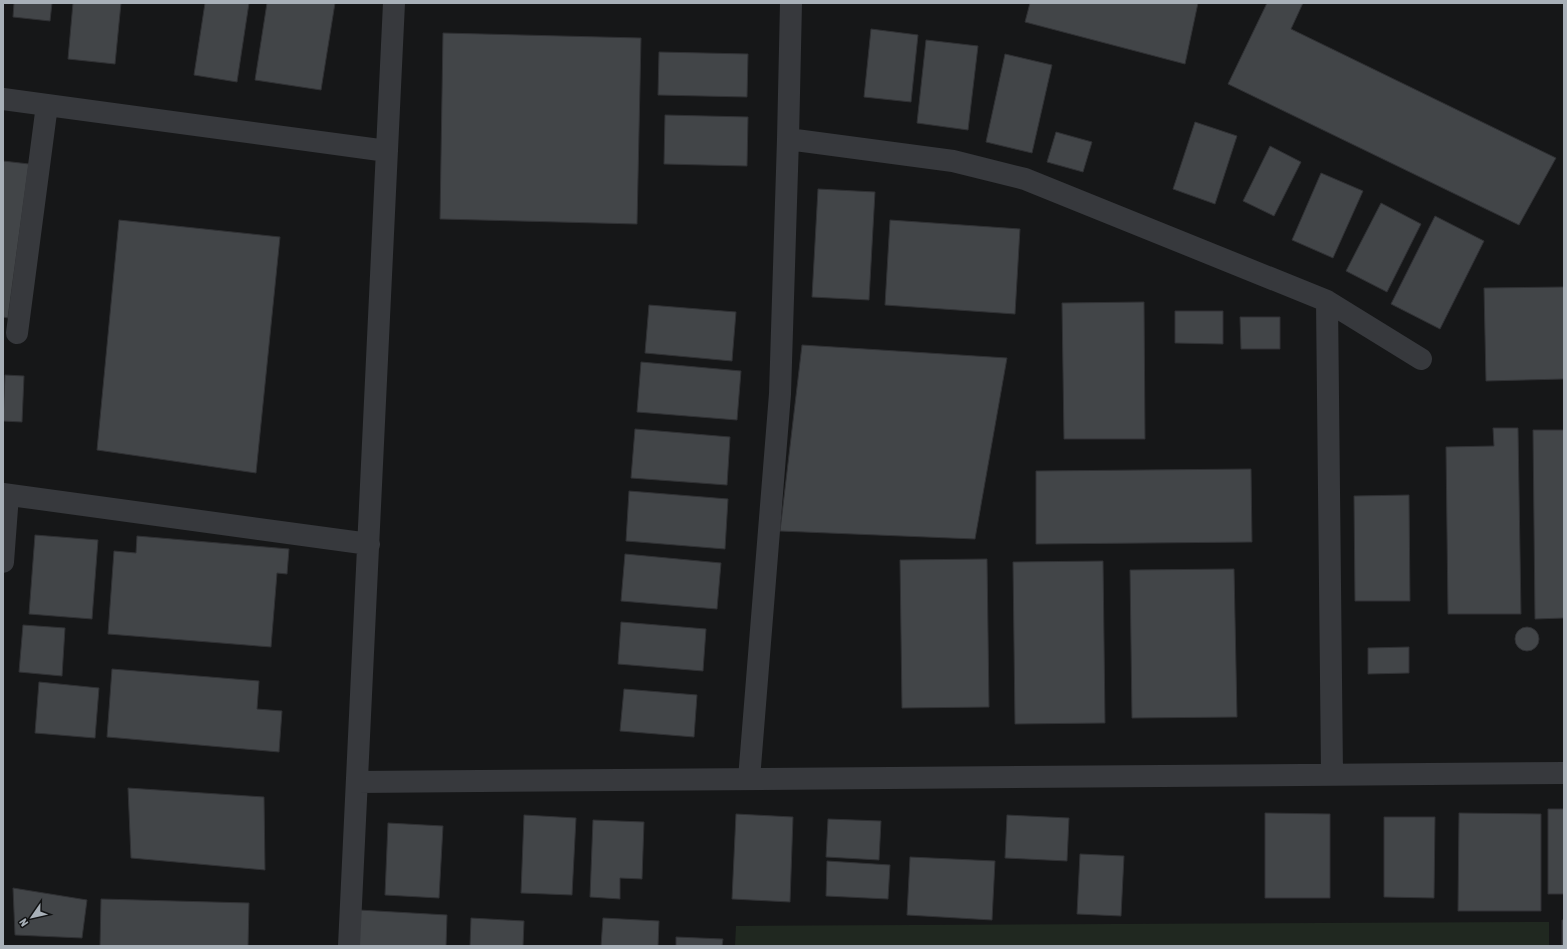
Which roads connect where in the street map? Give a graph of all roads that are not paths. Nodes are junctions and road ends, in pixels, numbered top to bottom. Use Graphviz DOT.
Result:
graph roads {
  1 [pos="394,3"];
  2 [pos="791,3"];
  3 [pos="3,99"];
  4 [pos="47,105"];
  5 [pos="788,139"];
  6 [pos="387,151"];
  7 [pos="1327,301"];
  8 [pos="17,333"];
  9 [pos="1420,359"];
  10 [pos="6,495"];
  11 [pos="369,544"];
  12 [pos="3,562"];
  13 [pos="1564,772"];
  14 [pos="1332,774"];
  15 [pos="749,779"];
  16 [pos="357,782"];
  17 [pos="349,946"];
  1 -- 6 [label="street"];
  2 -- 5 [label="street"];
  3 -- 4 [label="street"];
  4 -- 6 [label="street"];
  4 -- 8 [label="street"];
  5 -- 7 [label="street"];
  5 -- 15 [label="street"];
  6 -- 11 [label="street"];
  7 -- 9 [label="street"];
  7 -- 14 [label="street"];
  10 -- 11 [label="street"];
  10 -- 12 [label="street"];
  11 -- 16 [label="street"];
  13 -- 14 [label="street"];
  14 -- 15 [label="street"];
  15 -- 16 [label="street"];
  16 -- 17 [label="street"];
}
